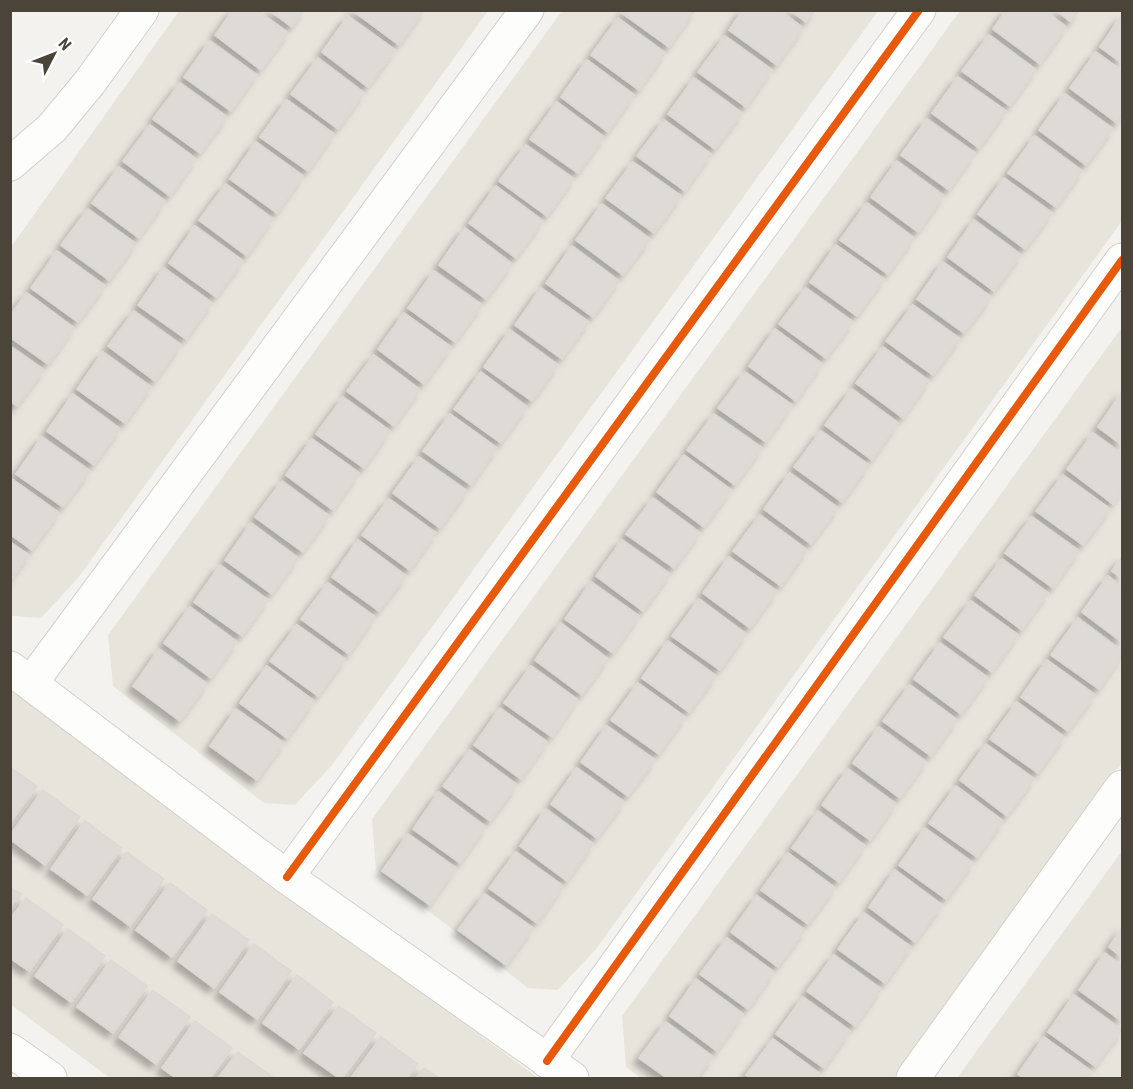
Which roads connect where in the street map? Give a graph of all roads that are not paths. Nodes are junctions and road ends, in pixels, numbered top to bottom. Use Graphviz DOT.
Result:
graph roads {
  1 [pos="142,10"];
  2 [pos="527,10"];
  3 [pos="919,10"];
  4 [pos="10,164"];
  5 [pos="1122,260"];
  6 [pos="21,676"];
  7 [pos="1122,788"];
  8 [pos="287,876"];
  9 [pos="10,1050"];
  10 [pos="559,1070"];
  11 [pos="50,1078"];
  12 [pos="913,1078"];
  1 -- 4 [label="street"];
  2 -- 6 [label="street"];
  3 -- 8 [label="street"];
  5 -- 10 [label="street"];
  6 -- 8 [label="street"];
  7 -- 12 [label="street"];
  8 -- 10 [label="street"];
  9 -- 11 [label="street"];
}
